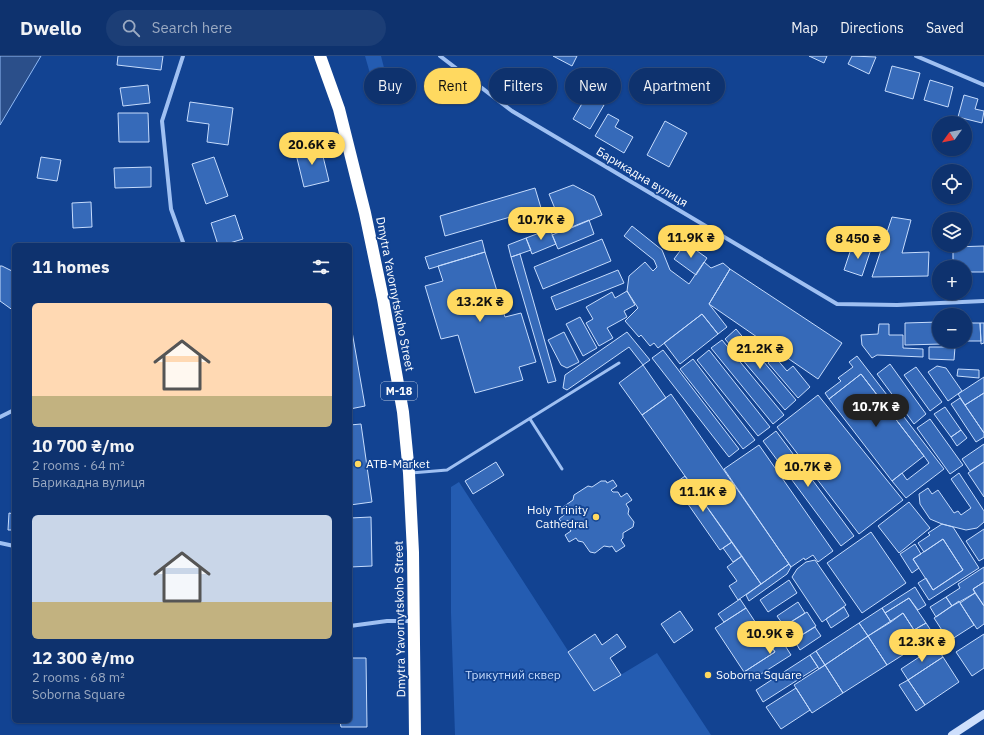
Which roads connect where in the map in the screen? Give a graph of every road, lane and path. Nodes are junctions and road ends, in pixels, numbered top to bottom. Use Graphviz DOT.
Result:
graph roads {
  1 [pos="183,56"];
  2 [pos="320,56"];
  3 [pos="440,56"];
  4 [pos="916,56"];
  5 [pos="984,85"];
  6 [pos="183,243"];
  7 [pos="984,301"];
  8 [pos="619,364"];
  9 [pos="12,411"];
  10 [pos="0,417"];
  11 [pos="530,419"];
  12 [pos="562,468"];
  13 [pos="409,473"];
  14 [pos="0,543"];
  15 [pos="12,546"];
  16 [pos="414,621"];
  17 [pos="352,626"];
  18 [pos="984,714"];
  19 [pos="415,735"];
  20 [pos="952,735"];
  1 -- 6 [label="street"];
  2 -- 13 [label="highway, Dmytra Yavornytskoho Street / М-18"];
  3 -- 7 [label="street, Барикадна вулиця"];
  4 -- 5 [label="street"];
  8 -- 11 [label="lane"];
  9 -- 10 [label="street"];
  11 -- 12 [label="lane"];
  11 -- 13 [label="lane"];
  13 -- 16 [label="highway, Dmytra Yavornytskoho Street / М-18"];
  14 -- 15 [label="street"];
  16 -- 17 [label="street"];
  16 -- 19 [label="highway, Dmytra Yavornytskoho Street / М-18"];
  18 -- 20 [label="street"];
}
